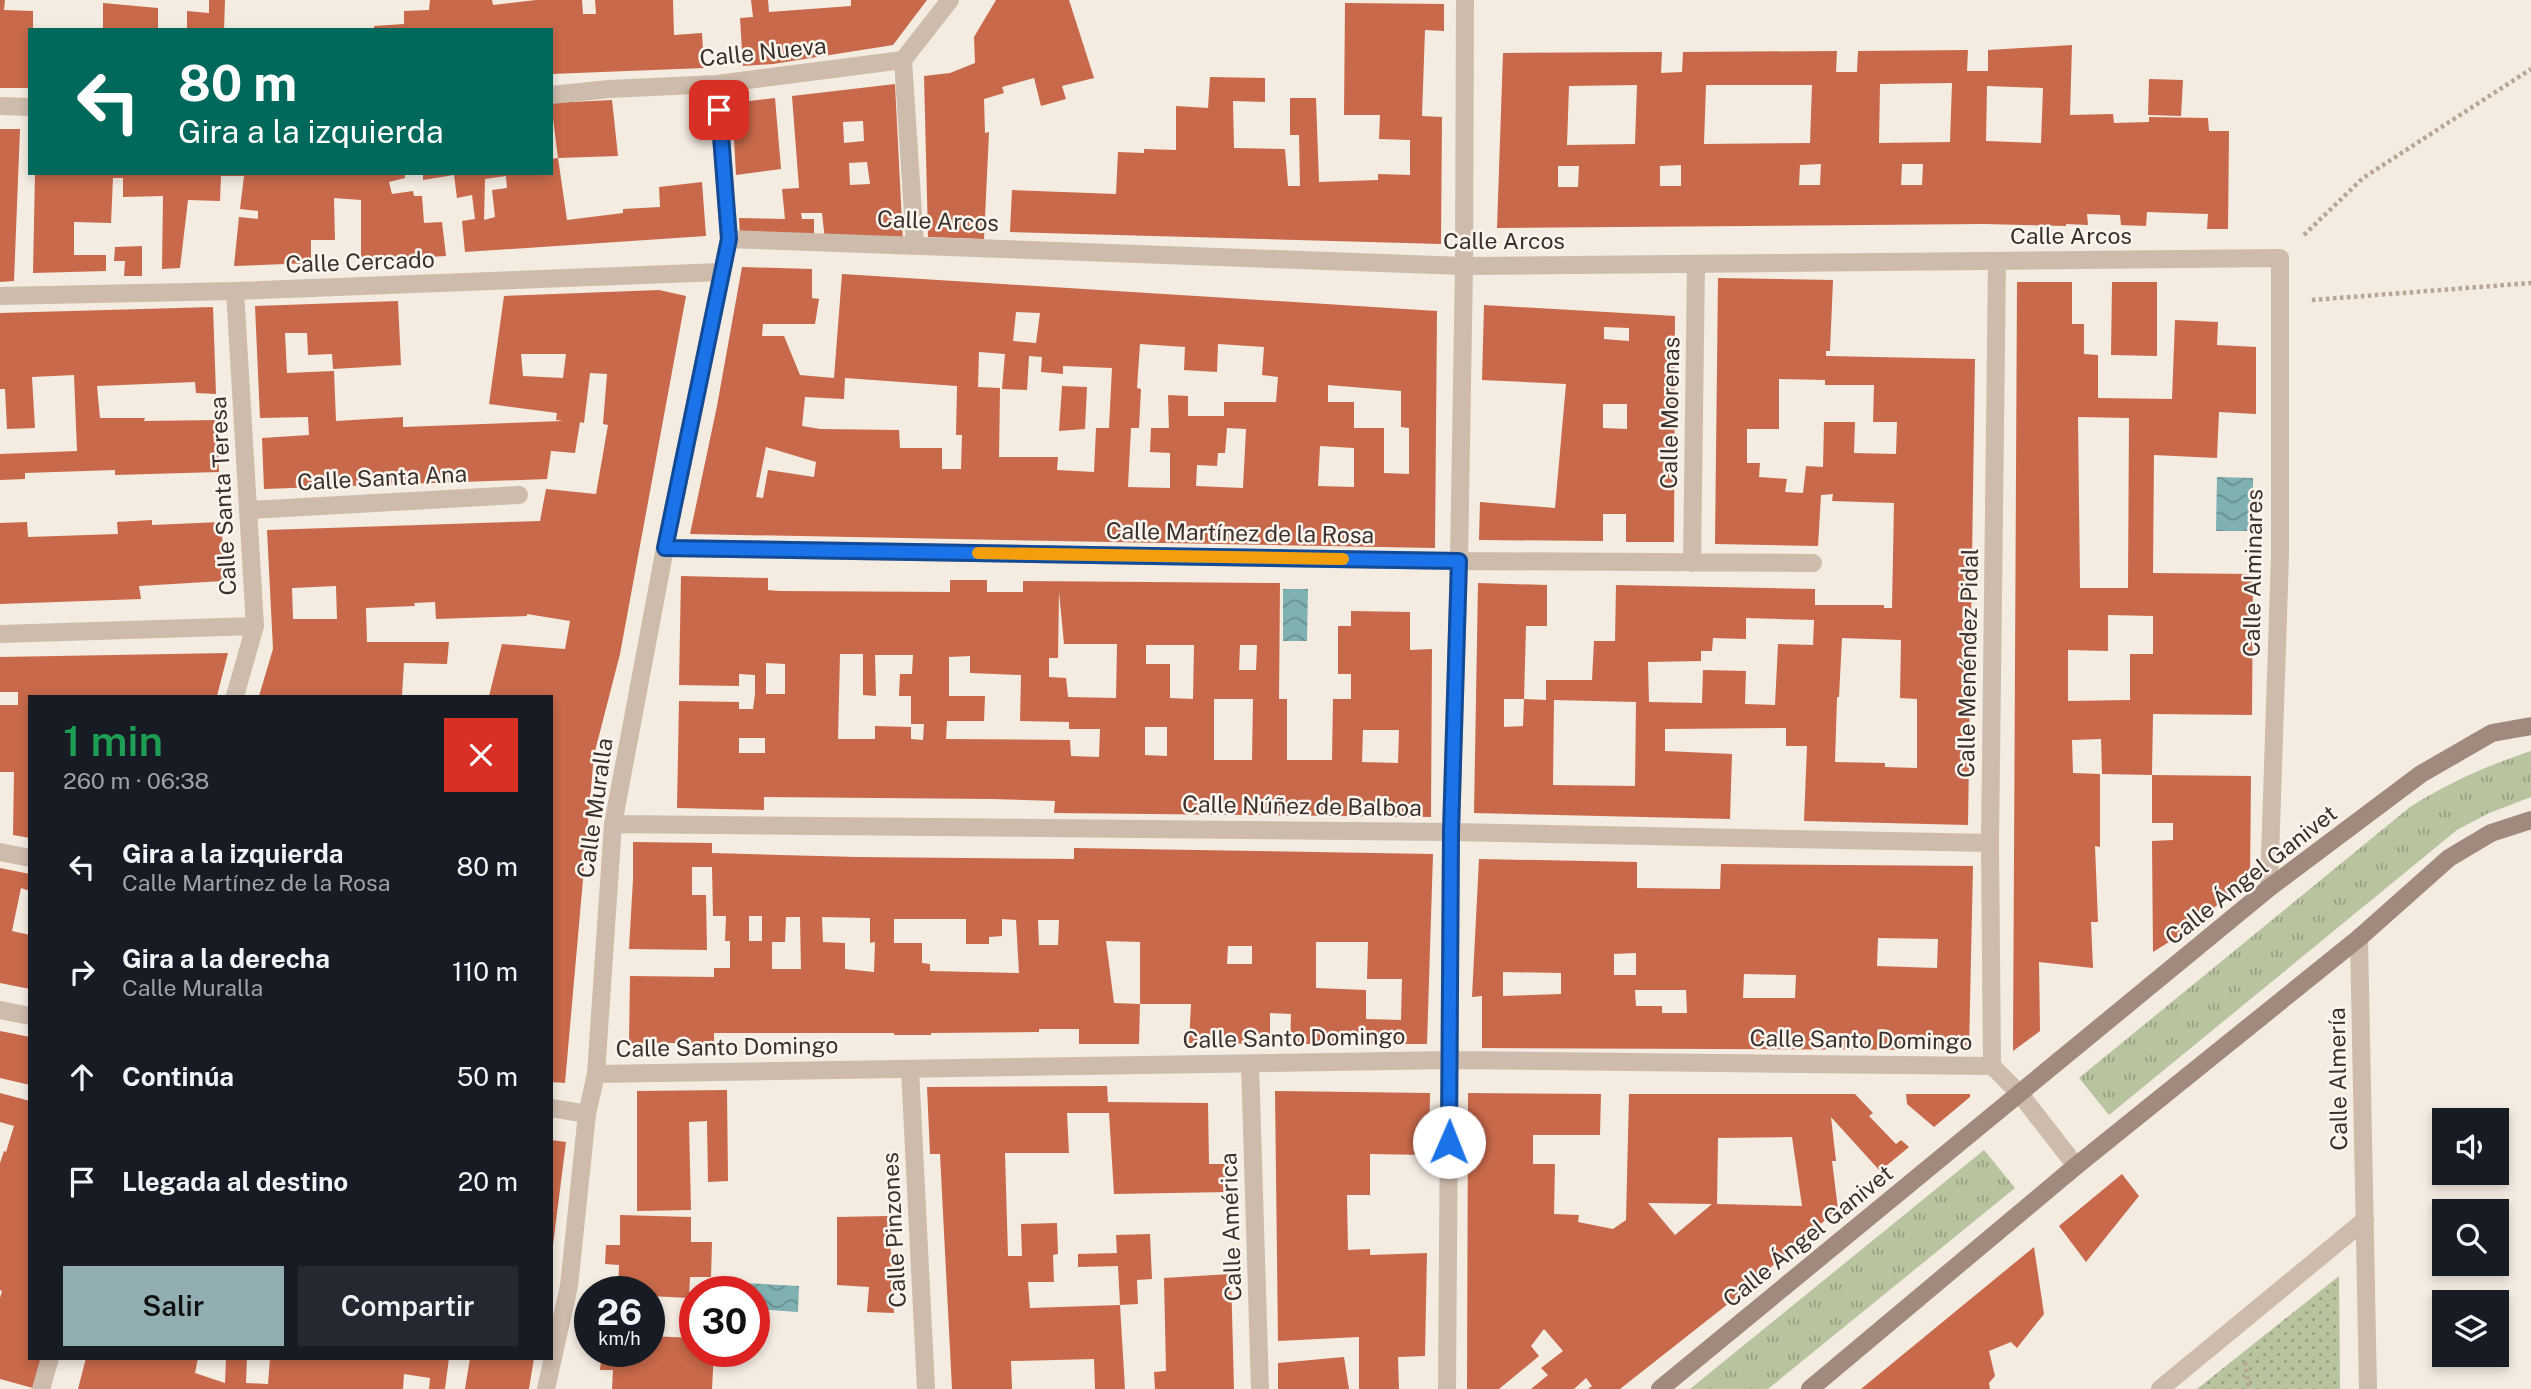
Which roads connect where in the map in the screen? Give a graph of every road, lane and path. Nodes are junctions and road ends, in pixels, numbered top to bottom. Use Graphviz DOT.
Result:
graph roads {
  1 [pos="950,0"];
  2 [pos="1465,0"];
  3 [pos="903,60"];
  4 [pos="2531,69"];
  5 [pos="718,84"];
  6 [pos="553,95"];
  7 [pos="0,106"];
  8 [pos="28,107"];
  9 [pos="729,239"];
  10 [pos="915,244"];
  11 [pos="2280,258"];
  12 [pos="1997,261"];
  13 [pos="1696,264"];
  14 [pos="1464,267"];
  15 [pos="722,272"];
  16 [pos="2531,283"];
  17 [pos="236,291"];
  18 [pos="0,296"];
  19 [pos="2280,302"];
  20 [pos="519,495"];
  21 [pos="248,510"];
  22 [pos="665,548"];
  23 [pos="1459,561"];
  24 [pos="1692,562"];
  25 [pos="1814,563"];
  26 [pos="255,626"];
  27 [pos="0,634"];
  28 [pos="235,695"];
  29 [pos="2531,726"];
  30 [pos="2531,820"];
  31 [pos="613,824"];
  32 [pos="1451,832"];
  33 [pos="1990,843"];
  34 [pos="0,852"];
  35 [pos="28,858"];
  36 [pos="2269,888"];
  37 [pos="2360,938"];
  38 [pos="0,1010"];
  39 [pos="28,1016"];
  40 [pos="1450,1060"];
  41 [pos="1250,1064"];
  42 [pos="1992,1066"];
  43 [pos="910,1069"];
  44 [pos="596,1074"];
  45 [pos="2020,1094"];
  46 [pos="553,1108"];
  47 [pos="587,1114"];
  48 [pos="2076,1166"];
  49 [pos="2365,1220"];
  50 [pos="2244,1351"];
  51 [pos="553,1358"];
  52 [pos="49,1360"];
  53 [pos="552,1360"];
  54 [pos="41,1389"];
  55 [pos="546,1389"];
  56 [pos="926,1389"];
  57 [pos="1260,1389"];
  58 [pos="1447,1389"];
  59 [pos="1660,1389"];
  60 [pos="1810,1389"];
  61 [pos="2160,1389"];
  62 [pos="2249,1389"];
  63 [pos="2368,1389"];
  1 -- 3 [label="street"];
  2 -- 14 [label="street"];
  3 -- 5 [label="street, Calle Nueva"];
  3 -- 10 [label="street"];
  4 -- 11 [label="path"];
  5 -- 6 [label="street, Calle Nueva"];
  5 -- 9 [label="street, Calle Muralla"];
  7 -- 8 [label="street"];
  9 -- 10 [label="street, Calle Arcos"];
  9 -- 15 [label="street, Calle Muralla"];
  10 -- 14 [label="street, Calle Arcos"];
  11 -- 12 [label="street, Calle Arcos"];
  11 -- 19 [label="street, Calle Alminares"];
  12 -- 13 [label="street, Calle Arcos"];
  12 -- 33 [label="street, Calle Menéndez Pidal"];
  13 -- 14 [label="street, Calle Arcos"];
  13 -- 24 [label="street, Calle Morenas"];
  14 -- 23 [label="street"];
  15 -- 17 [label="street, Calle Cercado"];
  15 -- 22 [label="street, Calle Muralla"];
  16 -- 19 [label="path"];
  17 -- 18 [label="street, Calle Cercado"];
  17 -- 21 [label="street, Calle Santa Teresa"];
  19 -- 36 [label="street, Calle Alminares"];
  20 -- 21 [label="street, Calle Santa Ana"];
  21 -- 26 [label="street, Calle Santa Teresa"];
  22 -- 23 [label="street, Calle Martínez de la Rosa"];
  22 -- 31 [label="street, Calle Muralla"];
  23 -- 24 [label="street, Calle Martínez de la Rosa"];
  23 -- 32 [label="street"];
  24 -- 25 [label="street, Calle Martínez de la Rosa"];
  26 -- 27 [label="street"];
  26 -- 28 [label="street, Calle Santa Teresa"];
  29 -- 36 [label="street, Calle Ángel Ganivet"];
  30 -- 37 [label="street"];
  31 -- 32 [label="street, Calle Núñez de Balboa"];
  31 -- 44 [label="street, Calle Muralla"];
  32 -- 33 [label="street, Calle Núñez de Balboa"];
  32 -- 40 [label="street"];
  33 -- 42 [label="street, Calle Menéndez Pidal"];
  34 -- 35 [label="street"];
  36 -- 45 [label="street, Calle Ángel Ganivet"];
  37 -- 48 [label="street"];
  37 -- 49 [label="street, Calle Almería"];
  38 -- 39 [label="street"];
  40 -- 41 [label="street, Calle Santo Domingo"];
  40 -- 42 [label="street, Calle Santo Domingo"];
  40 -- 58 [label="street"];
  41 -- 43 [label="street, Calle Santo Domingo"];
  41 -- 57 [label="street, Calle América"];
  42 -- 45 [label="street"];
  43 -- 44 [label="street, Calle Santo Domingo"];
  43 -- 56 [label="street, Calle Pinzones"];
  44 -- 47 [label="street, Calle Muralla"];
  45 -- 48 [label="street"];
  45 -- 59 [label="street, Calle Ángel Ganivet"];
  46 -- 47 [label="street"];
  47 -- 51 [label="street, Calle Muralla"];
  48 -- 60 [label="street"];
  49 -- 61 [label="street"];
  49 -- 63 [label="street, Calle Almería"];
  50 -- 62 [label="path"];
  52 -- 54 [label="street"];
  53 -- 55 [label="street, Calle Muralla"];
}
